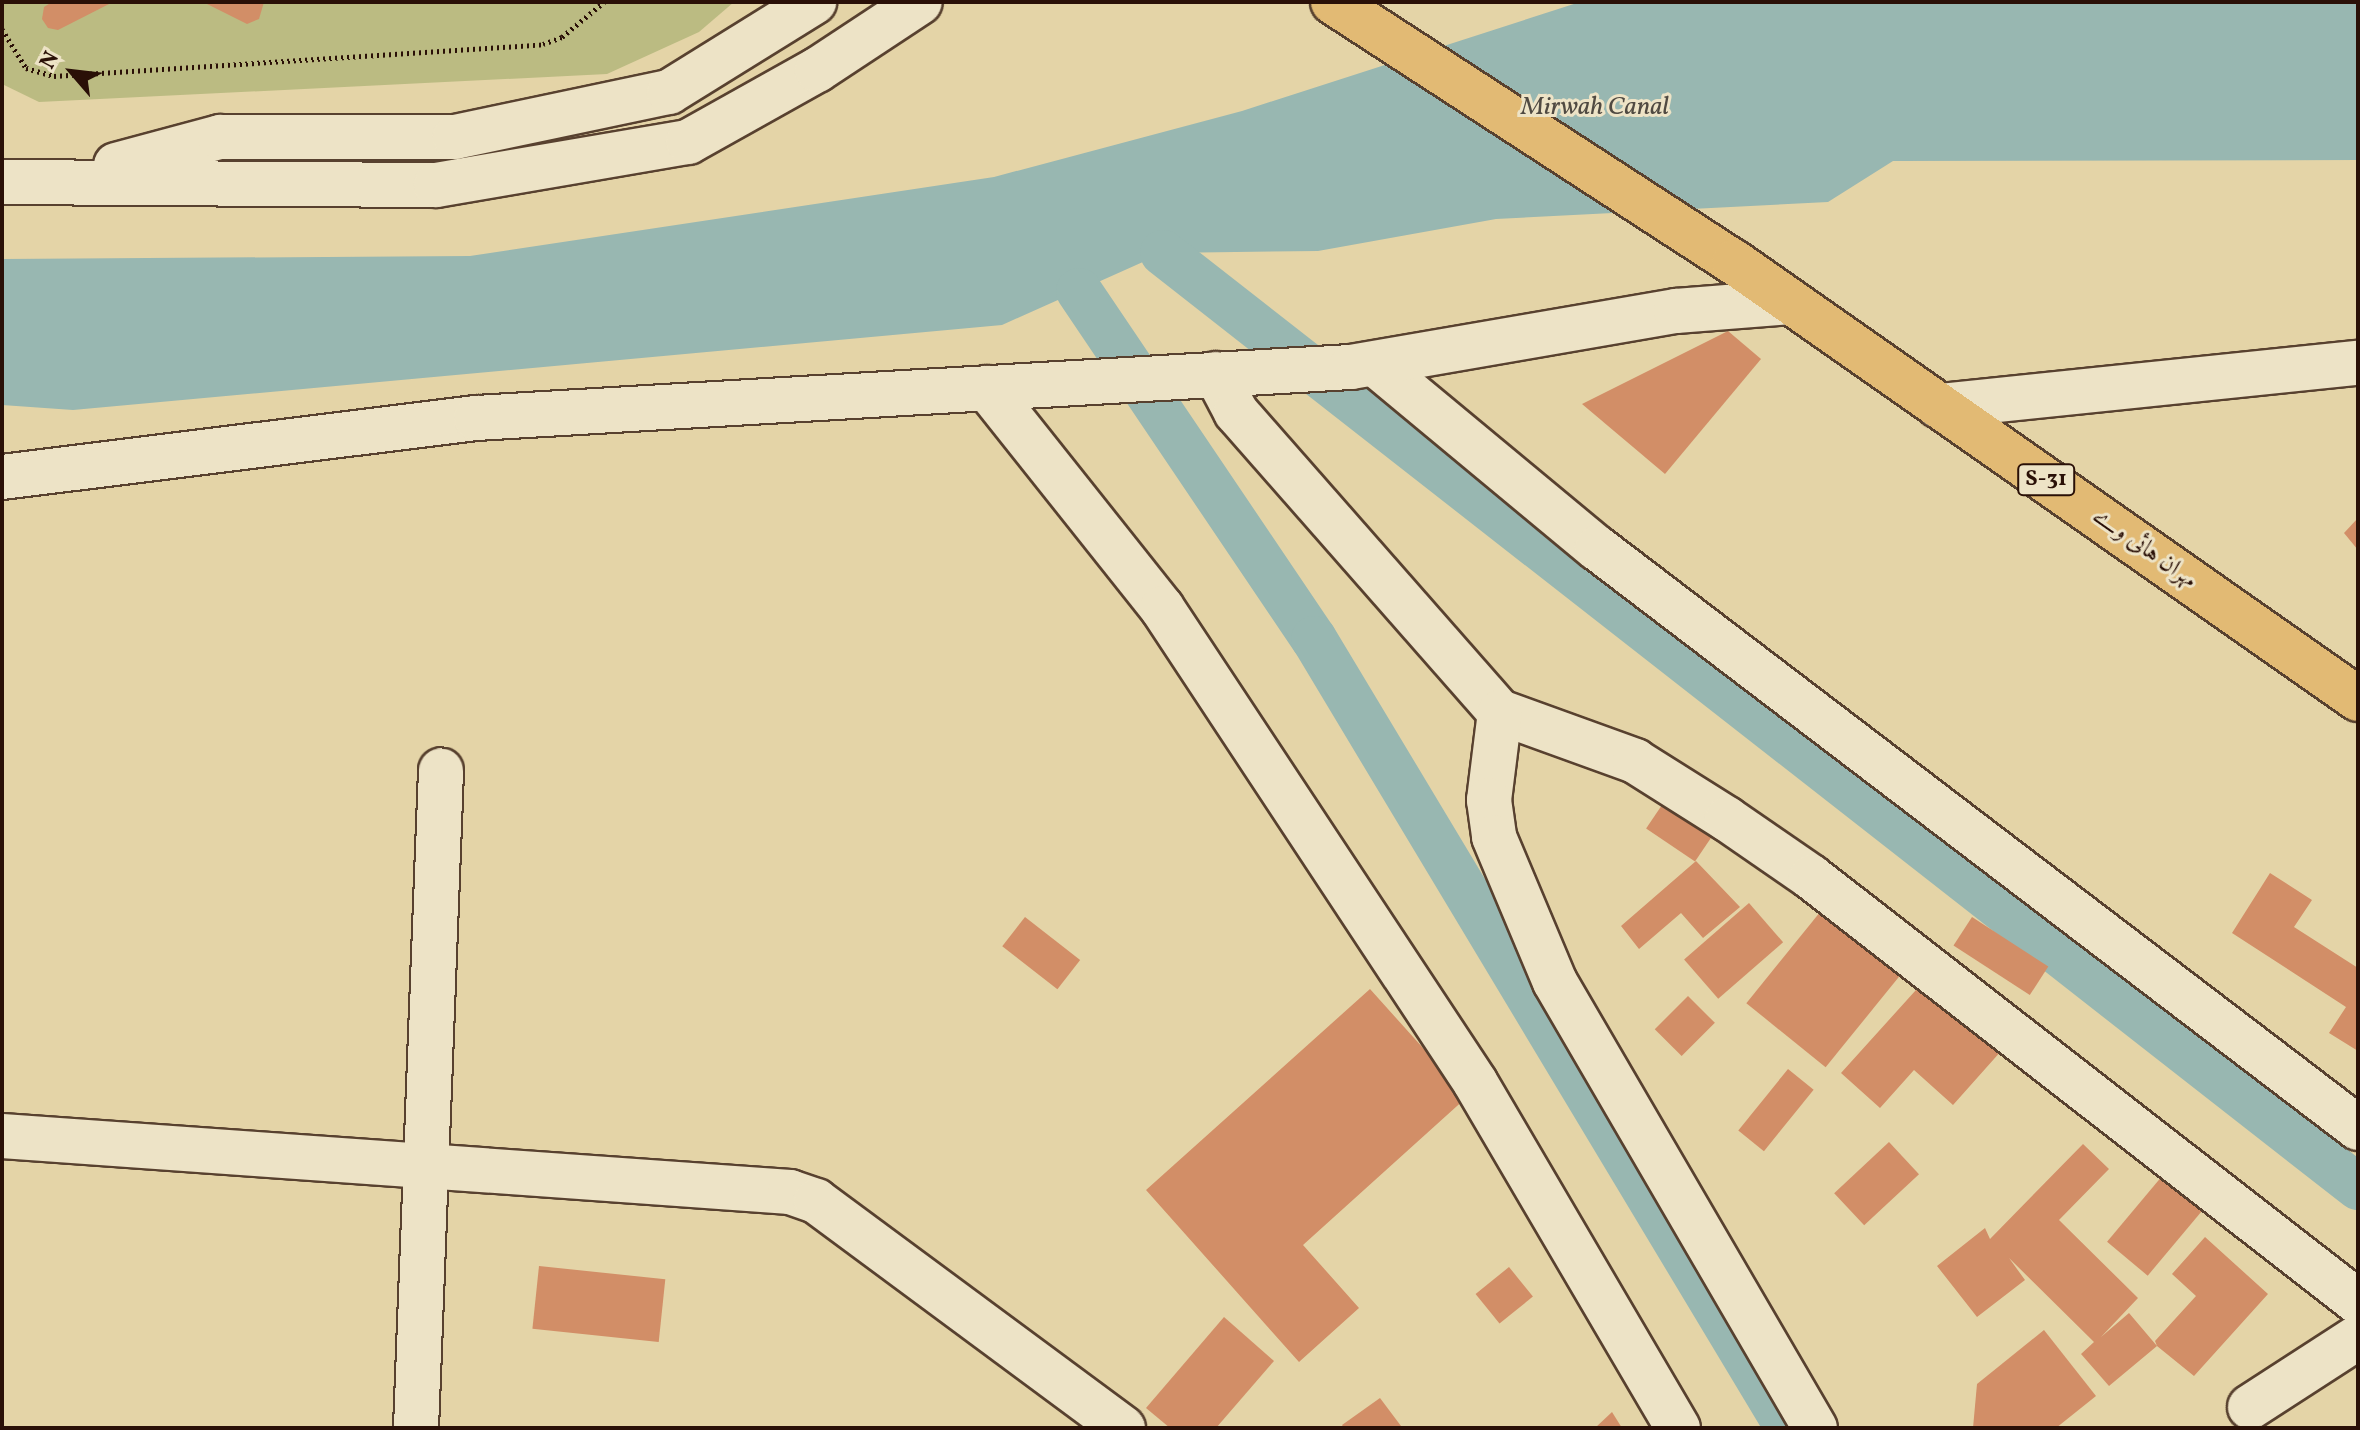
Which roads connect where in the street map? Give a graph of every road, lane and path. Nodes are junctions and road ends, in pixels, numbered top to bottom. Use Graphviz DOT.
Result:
graph roads {
  1 [pos="604,2"];
  2 [pos="814,2"];
  3 [pos="920,2"];
  4 [pos="1351,12"];
  5 [pos="2,29"];
  6 [pos="63,179"];
  7 [pos="2,182"];
  8 [pos="1791,302"];
  9 [pos="2358,363"];
  10 [pos="1363,366"];
  11 [pos="1219,374"];
  12 [pos="987,388"];
  13 [pos="1939,406"];
  14 [pos="2,477"];
  15 [pos="2358,699"];
  16 [pos="1500,712"];
  17 [pos="441,770"];
  18 [pos="2358,1128"];
  19 [pos="2,1136"];
  20 [pos="425,1168"];
  21 [pos="2358,1302"];
  22 [pos="2358,1337"];
  23 [pos="2250,1407"];
  24 [pos="416,1428"];
  25 [pos="1123,1428"];
  26 [pos="1678,1428"];
  27 [pos="1815,1428"];
  1 -- 5 [label="path"];
  2 -- 6 [label="street"];
  3 -- 6 [label="street"];
  4 -- 8 [label="main road, مہران ہائی وے / S-31"];
  6 -- 7 [label="street"];
  8 -- 10 [label="street"];
  8 -- 13 [label="main road, مہران ہائی وے / S-31"];
  9 -- 13 [label="street"];
  10 -- 11 [label="street"];
  10 -- 18 [label="street"];
  11 -- 12 [label="street"];
  11 -- 16 [label="street"];
  12 -- 14 [label="street"];
  12 -- 26 [label="street"];
  13 -- 15 [label="main road, مہران ہائی وے / S-31"];
  16 -- 21 [label="street"];
  16 -- 27 [label="street"];
  17 -- 20 [label="street"];
  19 -- 20 [label="street"];
  20 -- 24 [label="street"];
  20 -- 25 [label="street"];
  22 -- 23 [label="street"];
}
